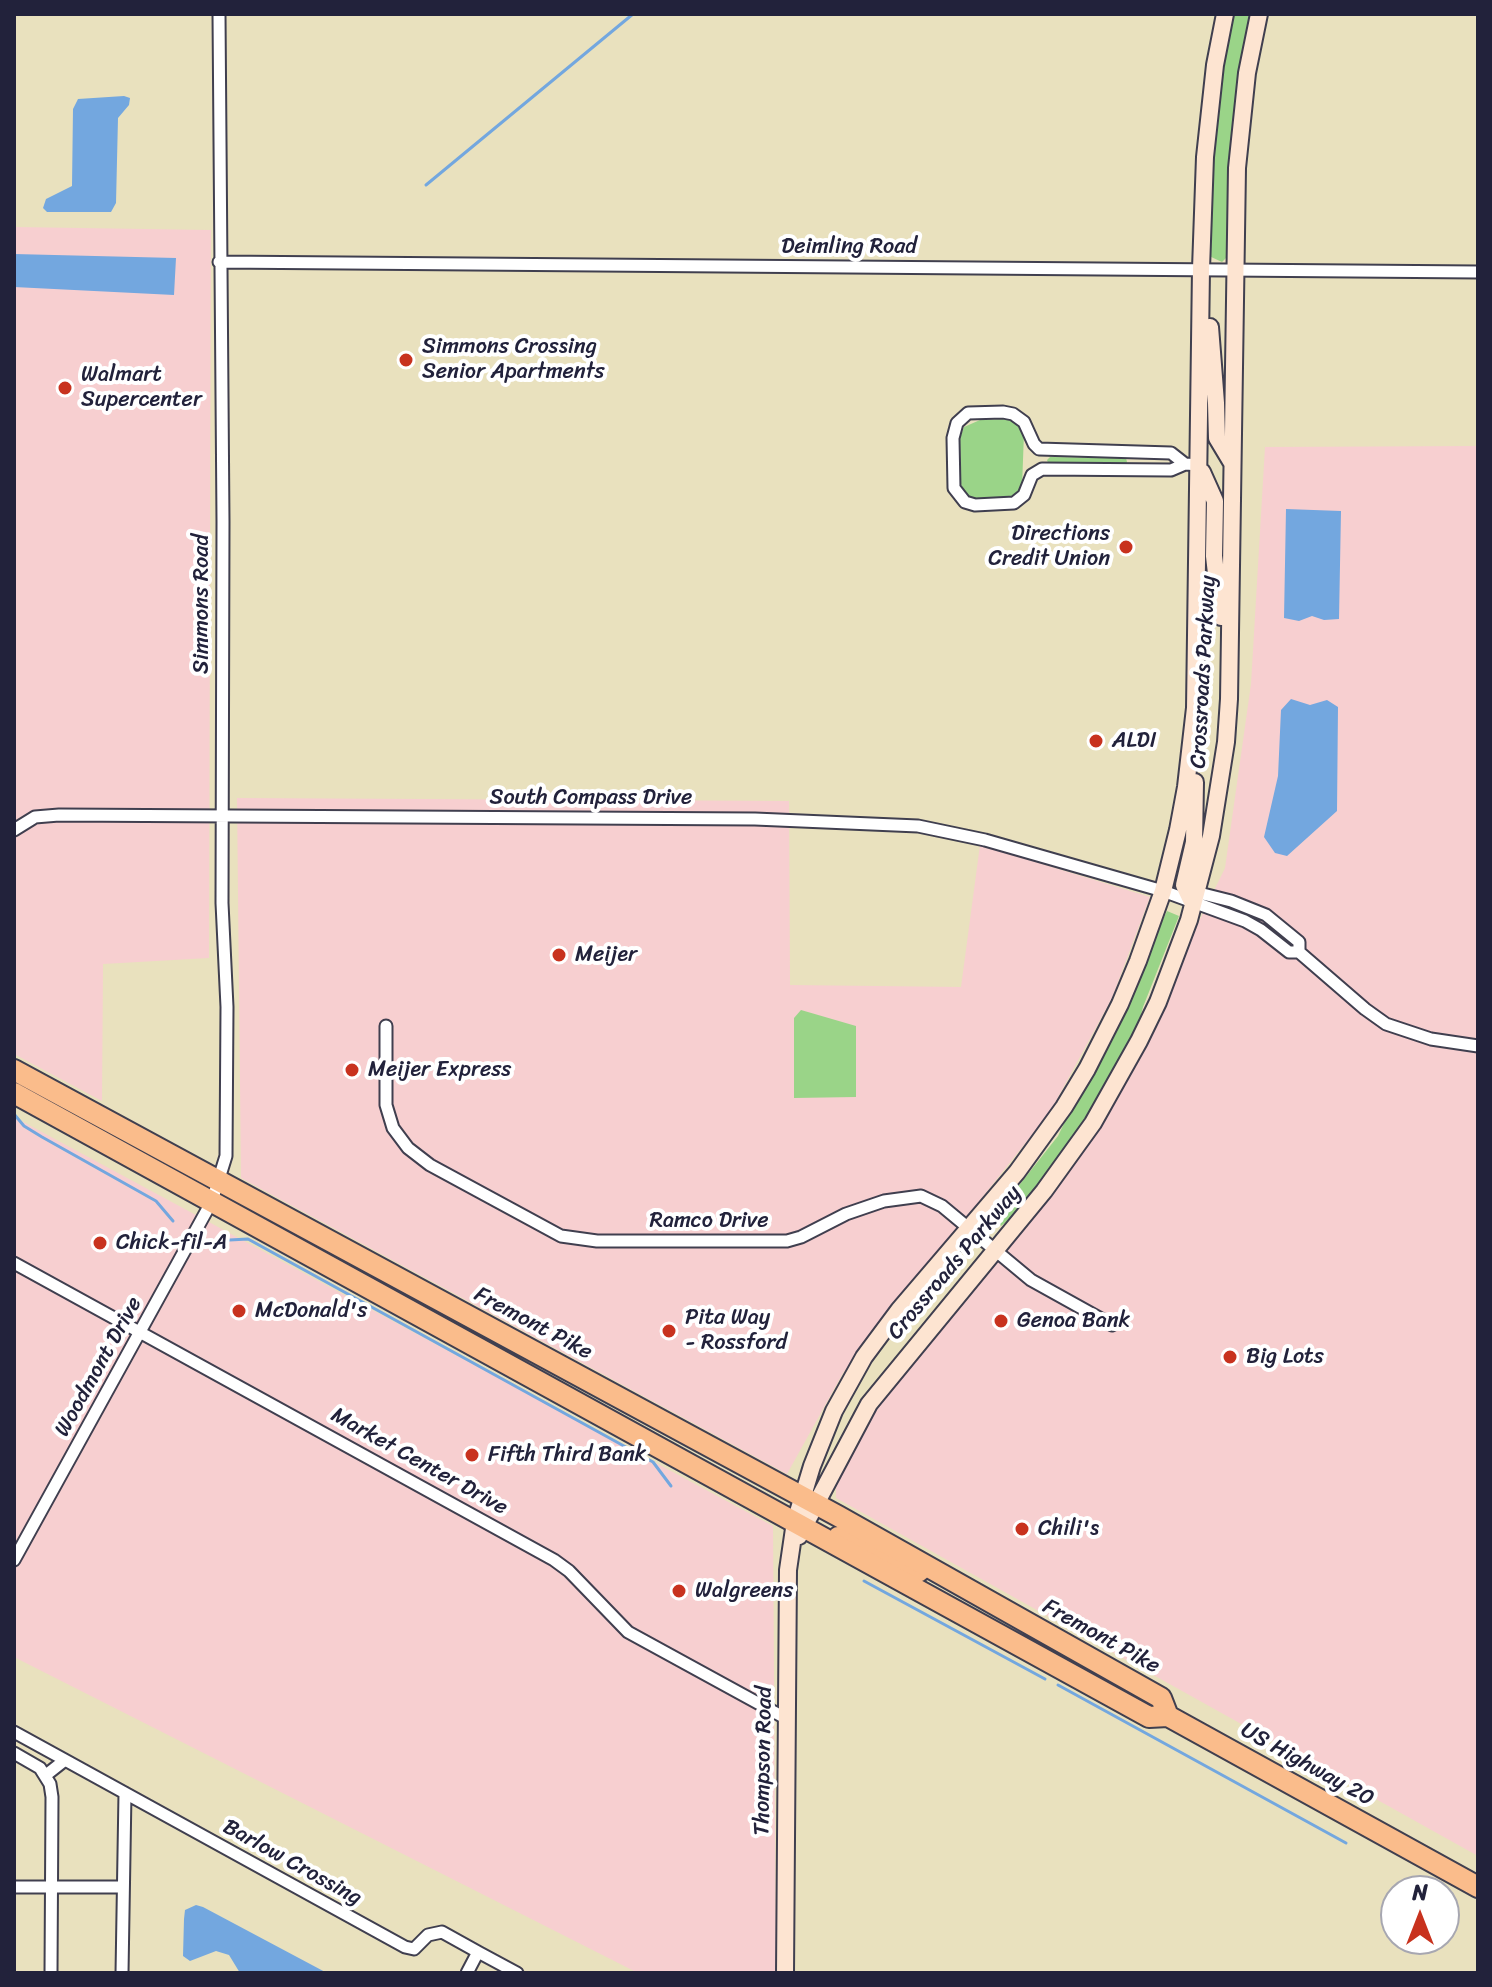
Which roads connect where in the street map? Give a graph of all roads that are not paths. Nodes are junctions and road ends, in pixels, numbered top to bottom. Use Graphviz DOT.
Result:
graph roads {
  1 [pos="219,14"];
  2 [pos="1225,14"];
  3 [pos="1259,14"];
  4 [pos="219,262"];
  5 [pos="1201,269"];
  6 [pos="1235,270"];
  7 [pos="1478,272"];
  8 [pos="1201,296"];
  9 [pos="1134,452"];
  10 [pos="1192,464"];
  11 [pos="1232,464"];
  12 [pos="1134,469"];
  13 [pos="1229,650"];
  14 [pos="1195,708"];
  15 [pos="222,816"];
  16 [pos="14,830"];
  17 [pos="1163,891"];
  18 [pos="1193,896"];
  19 [pos="386,1026"];
  20 [pos="1478,1046"];
  21 [pos="14,1070"];
  22 [pos="14,1093"];
  23 [pos="216,1192"];
  24 [pos="970,1229"];
  25 [pos="995,1251"];
  26 [pos="14,1263"];
  27 [pos="1112,1325"];
  28 [pos="141,1331"];
  29 [pos="805,1514"];
  30 [pos="14,1560"];
  31 [pos="1168,1716"];
  32 [pos="787,1719"];
  33 [pos="14,1732"];
  34 [pos="14,1753"];
  35 [pos="65,1760"];
  36 [pos="46,1775"];
  37 [pos="125,1793"];
  38 [pos="14,1887"];
  39 [pos="51,1887"];
  40 [pos="123,1887"];
  41 [pos="1478,1887"];
  42 [pos="478,1952"];
  43 [pos="51,1973"];
  44 [pos="122,1973"];
  45 [pos="467,1973"];
  46 [pos="517,1973"];
  47 [pos="785,1973"];
  1 -- 4 [label="street, Simmons Road"];
  2 -- 5 [label="street, Crossroads Parkway"];
  3 -- 6 [label="street, Crossroads Parkway"];
  4 -- 5 [label="street, Deimling Road"];
  4 -- 15 [label="street, Simmons Road"];
  5 -- 6 [label="street, Deimling Road"];
  5 -- 8 [label="street, Crossroads Parkway"];
  6 -- 7 [label="street, Deimling Road"];
  6 -- 11 [label="street, Crossroads Parkway"];
  8 -- 10 [label="street, Crossroads Parkway"];
  8 -- 11 [label="street"];
  9 -- 10 [label="street"];
  9 -- 12 [label="street"];
  9 -- 12 [label="street"];
  10 -- 12 [label="street"];
  10 -- 13 [label="street"];
  10 -- 14 [label="street, Crossroads Parkway"];
  11 -- 13 [label="street, Crossroads Parkway"];
  13 -- 18 [label="street, Crossroads Parkway"];
  14 -- 17 [label="street, Crossroads Parkway"];
  14 -- 18 [label="street"];
  15 -- 16 [label="street, South Compass Drive"];
  15 -- 17 [label="street, South Compass Drive"];
  15 -- 23 [label="street, Simmons Road"];
  17 -- 18 [label="street, South Compass Drive"];
  17 -- 24 [label="street, Crossroads Parkway"];
  18 -- 20 [label="street, South Compass Drive"];
  18 -- 25 [label="street, Crossroads Parkway"];
  19 -- 24 [label="street, Ramco Drive"];
  21 -- 23 [label="highway, Fremont Pike"];
  22 -- 23 [label="highway, Fremont Pike"];
  23 -- 28 [label="street, Woodmont Drive"];
  23 -- 29 [label="highway, Fremont Pike"];
  23 -- 29 [label="highway, Fremont Pike"];
  24 -- 25 [label="street, Ramco Drive"];
  24 -- 29 [label="street, Crossroads Parkway"];
  25 -- 27 [label="street, Ramco Drive"];
  25 -- 29 [label="street, Crossroads Parkway"];
  26 -- 28 [label="street, Market Center Drive"];
  28 -- 30 [label="street, Woodmont Drive"];
  28 -- 32 [label="street, Market Center Drive"];
  29 -- 31 [label="highway, Fremont Pike"];
  29 -- 31 [label="highway, Fremont Pike"];
  29 -- 32 [label="street, Thompson Road"];
  31 -- 41 [label="highway, US Highway 20"];
  32 -- 47 [label="street, Thompson Road"];
  33 -- 35 [label="street, Barlow Crossing"];
  34 -- 36 [label="street"];
  35 -- 36 [label="street"];
  35 -- 37 [label="street, Barlow Crossing"];
  36 -- 39 [label="street"];
  37 -- 40 [label="street"];
  37 -- 42 [label="street, Barlow Crossing"];
  38 -- 39 [label="street"];
  39 -- 40 [label="street"];
  39 -- 43 [label="street"];
  40 -- 44 [label="street"];
  42 -- 45 [label="street"];
  42 -- 46 [label="street"];
}
